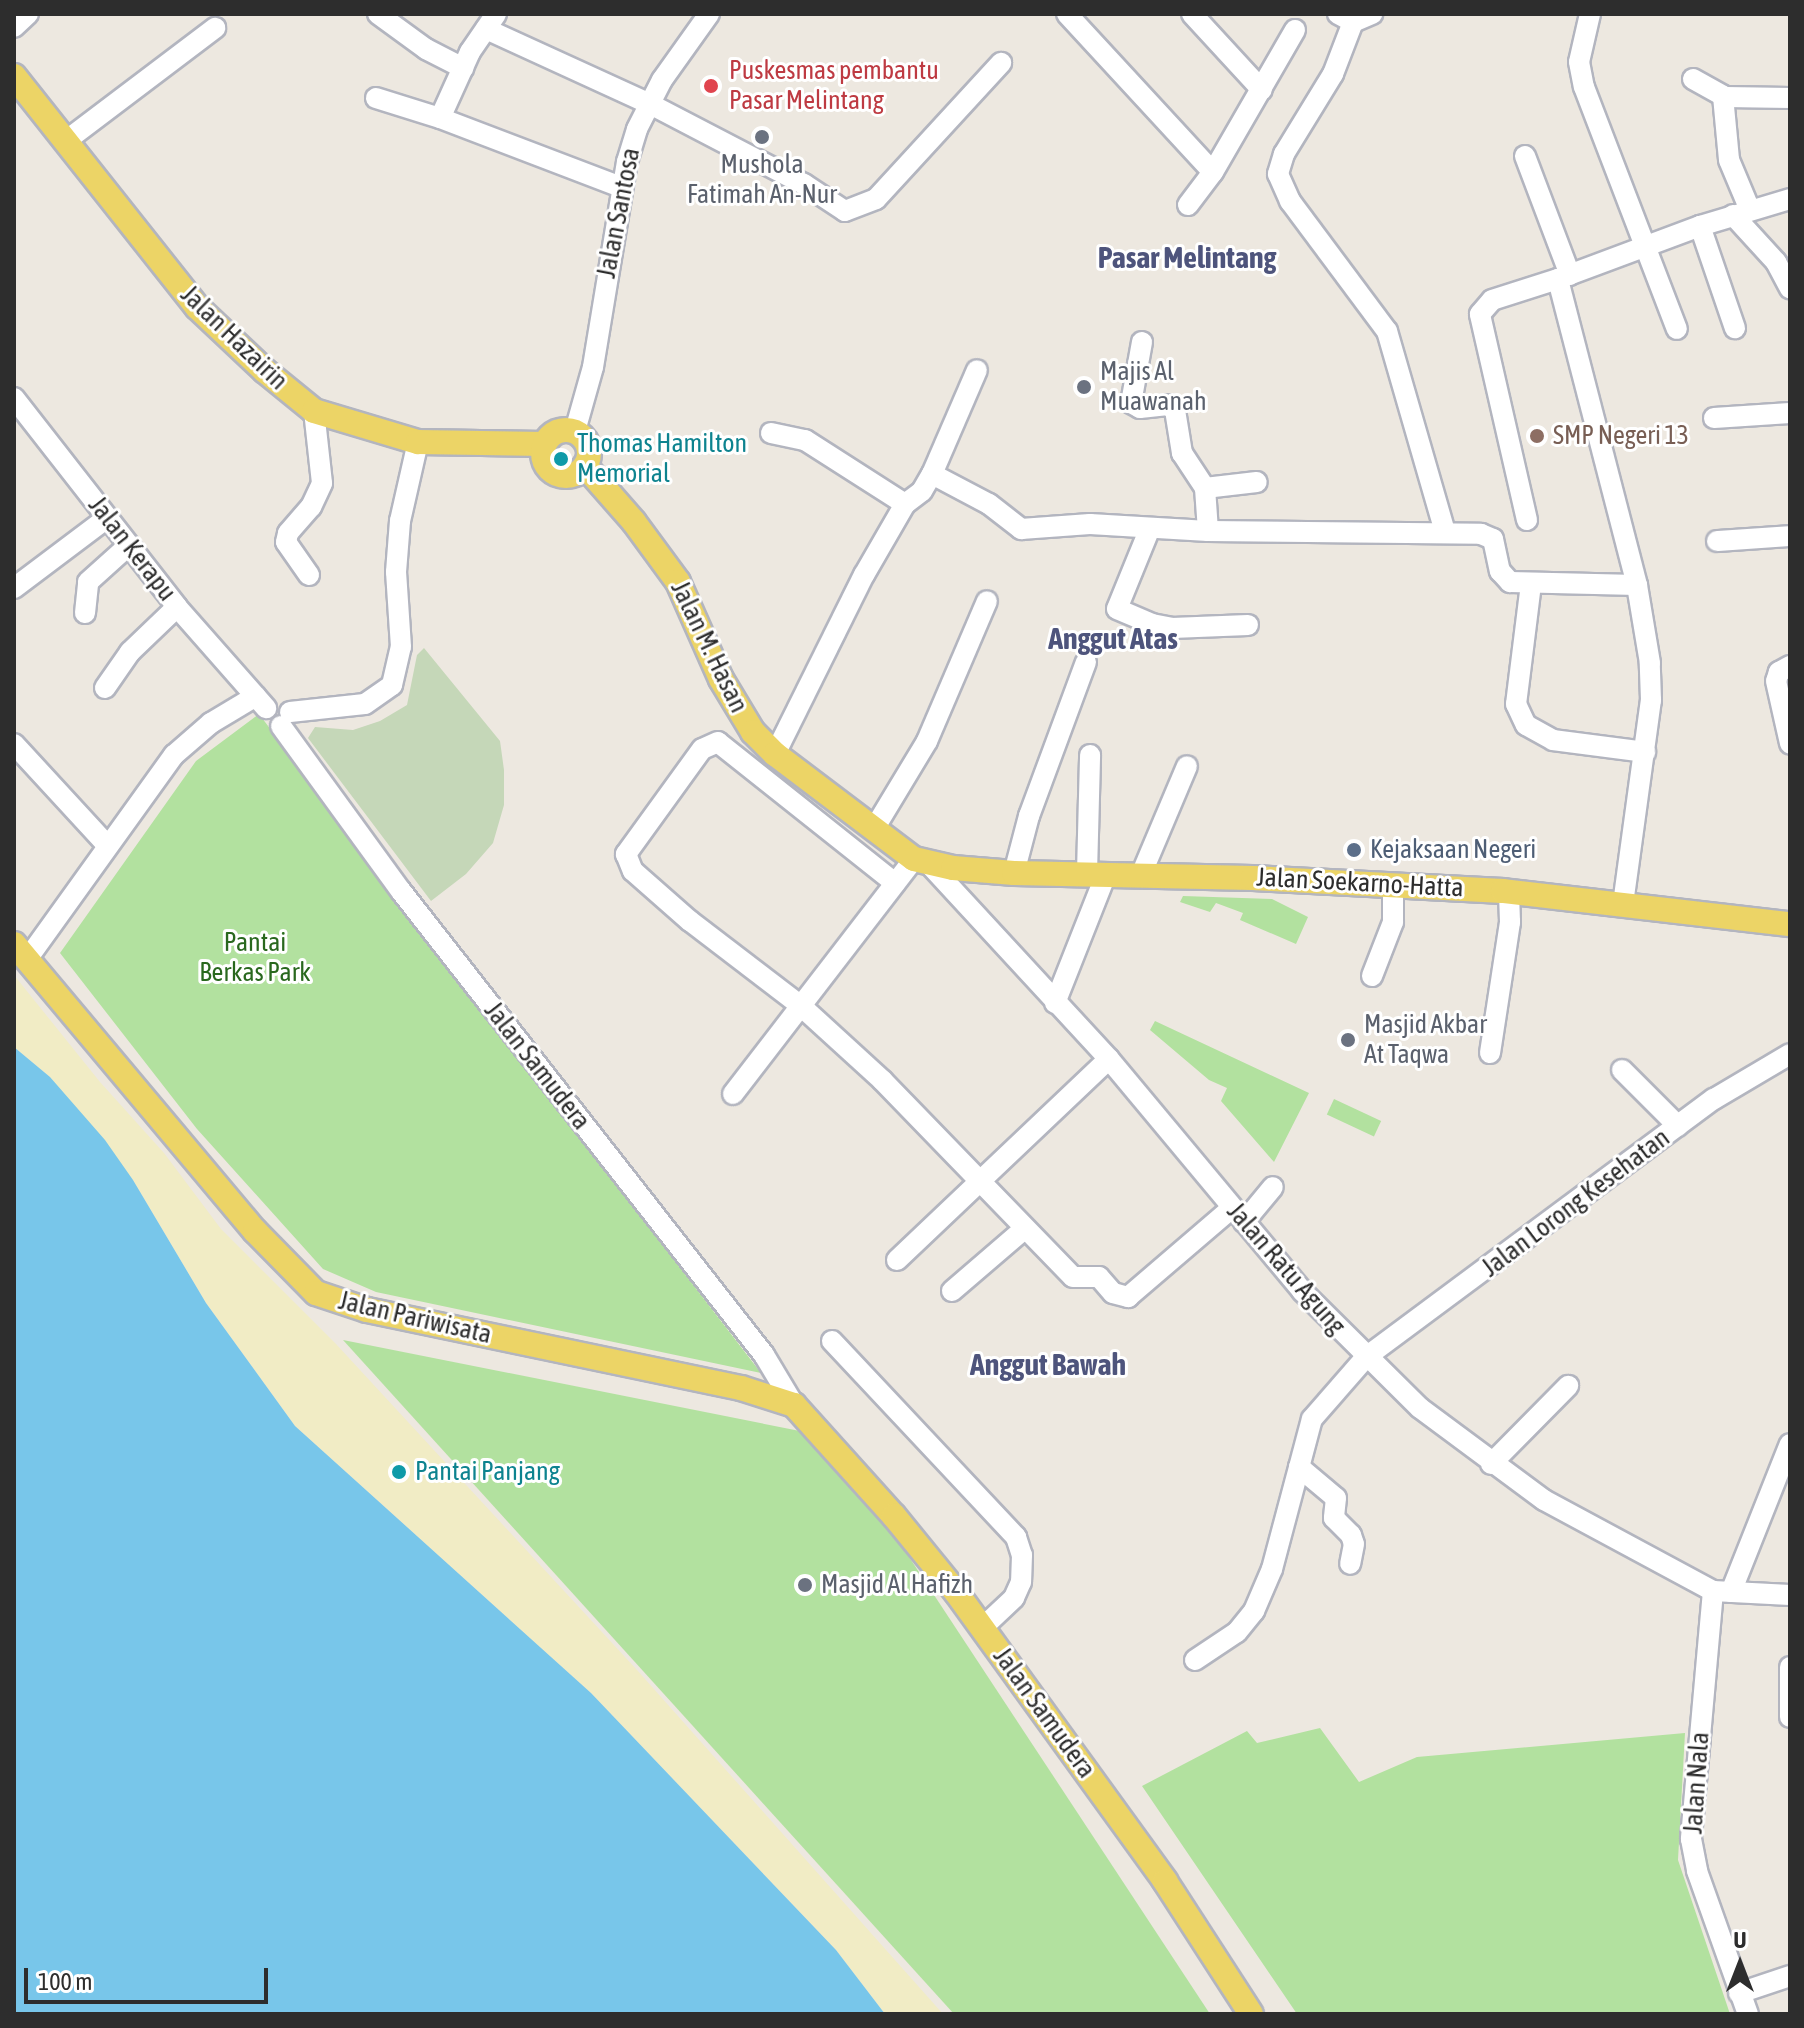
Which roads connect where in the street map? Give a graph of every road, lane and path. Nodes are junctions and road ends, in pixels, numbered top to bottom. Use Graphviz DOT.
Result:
graph roads {
  1 [pos="28,14"];
  2 [pos="378,14"];
  3 [pos="1067,14"];
  4 [pos="1590,14"];
  5 [pos="1199,17"];
  6 [pos="1357,17"];
  7 [pos="699,18"];
  8 [pos="491,21"];
  9 [pos="14,27"];
  10 [pos="215,28"];
  11 [pos="1295,30"];
  12 [pos="1001,63"];
  13 [pos="463,68"];
  14 [pos="14,76"];
  15 [pos="1693,79"];
  16 [pos="1262,90"];
  17 [pos="1723,96"];
  18 [pos="376,98"];
  19 [pos="1790,98"];
  20 [pos="650,104"];
  21 [pos="440,118"];
  22 [pos="67,140"];
  23 [pos="1525,156"];
  24 [pos="1213,172"];
  25 [pos="621,187"];
  26 [pos="1790,199"];
  27 [pos="1188,205"];
  28 [pos="1742,212"];
  29 [pos="1700,226"];
  30 [pos="1646,248"];
  31 [pos="1564,277"];
  32 [pos="1790,288"];
  33 [pos="1735,328"];
  34 [pos="1677,329"];
  35 [pos="1142,342"];
  36 [pos="977,370"];
  37 [pos="14,398"];
  38 [pos="314,411"];
  39 [pos="1790,413"];
  40 [pos="1714,418"];
  41 [pos="575,431"];
  42 [pos="771,433"];
  43 [pos="418,442"];
  44 [pos="544,444"];
  45 [pos="585,466"];
  46 [pos="932,474"];
  47 [pos="1257,482"];
  48 [pos="1205,488"];
  49 [pos="905,504"];
  50 [pos="107,518"];
  51 [pos="1527,520"];
  52 [pos="1150,528"];
  53 [pos="1208,531"];
  54 [pos="1445,532"];
  55 [pos="1790,536"];
  56 [pos="1717,541"];
  57 [pos="128,546"];
  58 [pos="309,575"];
  59 [pos="1531,584"];
  60 [pos="1637,585"];
  61 [pos="14,588"];
  62 [pos="987,601"];
  63 [pos="177,607"];
  64 [pos="85,613"];
  65 [pos="1248,625"];
  66 [pos="1086,662"];
  67 [pos="1790,666"];
  68 [pos="105,688"];
  69 [pos="261,702"];
  70 [pos="286,719"];
  71 [pos="1790,743"];
  72 [pos="14,744"];
  73 [pos="1645,752"];
  74 [pos="775,754"];
  75 [pos="1090,755"];
  76 [pos="1187,766"];
  77 [pos="874,829"];
  78 [pos="107,845"];
  79 [pos="922,862"];
  80 [pos="1014,873"];
  81 [pos="1097,874"];
  82 [pos="1141,875"];
  83 [pos="895,883"];
  84 [pos="1393,885"];
  85 [pos="1509,892"];
  86 [pos="1623,904"];
  87 [pos="1790,924"];
  88 [pos="21,951"];
  89 [pos="1372,976"];
  90 [pos="1055,1003"];
  91 [pos="801,1006"];
  92 [pos="1490,1053"];
  93 [pos="1790,1054"];
  94 [pos="1109,1059"];
  95 [pos="1622,1070"];
  96 [pos="733,1094"];
  97 [pos="1678,1126"];
  98 [pos="980,1179"];
  99 [pos="1273,1187"];
  100 [pos="1238,1215"];
  101 [pos="1024,1229"];
  102 [pos="897,1260"];
  103 [pos="952,1291"];
  104 [pos="832,1341"];
  105 [pos="1366,1357"];
  106 [pos="1568,1386"];
  107 [pos="794,1405"];
  108 [pos="816,1427"];
  109 [pos="1790,1444"];
  110 [pos="1491,1464"];
  111 [pos="1299,1467"];
  112 [pos="1350,1564"];
  113 [pos="1722,1592"];
  114 [pos="1790,1595"];
  115 [pos="982,1628"];
  116 [pos="1195,1660"];
  117 [pos="1790,1667"];
  118 [pos="1790,1717"];
  119 [pos="1790,1976"];
  120 [pos="1739,1993"];
  121 [pos="1251,2014"];
  122 [pos="1748,2014"];
  1 -- 9 [label="street"];
  2 -- 13 [label="street"];
  3 -- 24 [label="street"];
  4 -- 30 [label="street"];
  5 -- 16 [label="street"];
  6 -- 54 [label="street"];
  7 -- 20 [label="street, Jalan Santosa"];
  8 -- 13 [label="street"];
  8 -- 20 [label="street"];
  10 -- 22 [label="street"];
  11 -- 16 [label="street"];
  12 -- 20 [label="street"];
  13 -- 21 [label="street"];
  14 -- 22 [label="main road, Jalan Hazairin"];
  15 -- 17 [label="street"];
  16 -- 24 [label="street"];
  17 -- 19 [label="street"];
  17 -- 28 [label="street"];
  18 -- 21 [label="street"];
  20 -- 25 [label="street, Jalan Santosa"];
  21 -- 25 [label="street"];
  22 -- 38 [label="main road, Jalan Hazairin"];
  23 -- 31 [label="street"];
  24 -- 27 [label="street"];
  25 -- 41 [label="street, Jalan Santosa"];
  26 -- 28 [label="street"];
  28 -- 29 [label="street"];
  28 -- 32 [label="street"];
  29 -- 30 [label="street"];
  29 -- 33 [label="street"];
  30 -- 31 [label="street"];
  30 -- 34 [label="street"];
  31 -- 51 [label="street"];
  31 -- 60 [label="street"];
  35 -- 48 [label="street"];
  36 -- 46 [label="street"];
  37 -- 50 [label="street, Jalan Kerapu"];
  38 -- 43 [label="main road, Jalan Hazairin"];
  38 -- 58 [label="street"];
  39 -- 40 [label="street"];
  41 -- 44 [label="main road"];
  41 -- 45 [label="main road"];
  42 -- 49 [label="street"];
  43 -- 44 [label="main road, Jalan Hazairin"];
  43 -- 70 [label="street"];
  44 -- 45 [label="main road"];
  45 -- 74 [label="main road, Jalan M. Hasan"];
  46 -- 49 [label="street"];
  46 -- 52 [label="street"];
  47 -- 48 [label="street"];
  48 -- 53 [label="street"];
  49 -- 74 [label="street"];
  50 -- 57 [label="street, Jalan Kerapu"];
  50 -- 61 [label="street"];
  52 -- 53 [label="street"];
  52 -- 65 [label="street"];
  53 -- 54 [label="street"];
  54 -- 59 [label="street"];
  55 -- 56 [label="street"];
  57 -- 63 [label="street, Jalan Kerapu"];
  57 -- 64 [label="street"];
  59 -- 60 [label="street"];
  59 -- 73 [label="street"];
  60 -- 73 [label="street"];
  62 -- 77 [label="street"];
  63 -- 68 [label="street"];
  63 -- 69 [label="street, Jalan Kerapu"];
  66 -- 80 [label="street"];
  67 -- 71 [label="street"];
  69 -- 70 [label="street, Jalan Kerapu"];
  69 -- 78 [label="street"];
  70 -- 107 [label="street, Jalan Samudera"];
  72 -- 78 [label="street"];
  73 -- 86 [label="street"];
  74 -- 77 [label="main road, Jalan M. Hasan"];
  75 -- 81 [label="street"];
  76 -- 82 [label="street"];
  77 -- 79 [label="main road, Jalan M. Hasan"];
  78 -- 88 [label="street"];
  79 -- 80 [label="main road, Jalan Soekarno-Hatta"];
  79 -- 83 [label="street"];
  79 -- 90 [label="street, Jalan Ratu Agung"];
  80 -- 81 [label="main road, Jalan Soekarno-Hatta"];
  81 -- 82 [label="main road, Jalan Soekarno-Hatta"];
  81 -- 90 [label="street"];
  82 -- 84 [label="main road, Jalan Soekarno-Hatta"];
  83 -- 91 [label="street"];
  83 -- 91 [label="street"];
  84 -- 85 [label="main road, Jalan Soekarno-Hatta"];
  84 -- 89 [label="street"];
  85 -- 86 [label="main road, Jalan Soekarno-Hatta"];
  85 -- 92 [label="street"];
  86 -- 87 [label="main road, Jalan Soekarno-Hatta"];
  88 -- 107 [label="main road, Jalan Pariwisata"];
  90 -- 94 [label="street, Jalan Ratu Agung"];
  91 -- 96 [label="street"];
  91 -- 98 [label="street"];
  93 -- 97 [label="street, Jalan Lorong Kesehatan"];
  94 -- 98 [label="street"];
  94 -- 100 [label="street, Jalan Ratu Agung"];
  95 -- 97 [label="street"];
  97 -- 105 [label="street, Jalan Lorong Kesehatan"];
  98 -- 101 [label="street"];
  98 -- 102 [label="street"];
  99 -- 100 [label="street"];
  100 -- 101 [label="street"];
  100 -- 105 [label="street, Jalan Ratu Agung"];
  101 -- 103 [label="street"];
  104 -- 115 [label="street"];
  105 -- 110 [label="street, Jalan Ratu Agung"];
  105 -- 111 [label="street, Jalan Lorong Kesehatan"];
  106 -- 110 [label="street"];
  107 -- 108 [label="main road, Jalan Pariwisata"];
  108 -- 115 [label="main road, Jalan Samudera"];
  109 -- 113 [label="street, Jalan Nala"];
  110 -- 113 [label="street, Jalan Ratu Agung"];
  111 -- 112 [label="street"];
  111 -- 116 [label="street, Jalan Lorong Kesehatan"];
  113 -- 114 [label="street"];
  113 -- 120 [label="street, Jalan Nala"];
  115 -- 121 [label="main road, Jalan Samudera"];
  117 -- 118 [label="street"];
  119 -- 120 [label="street"];
  120 -- 122 [label="street, Jalan Nala"];
}
